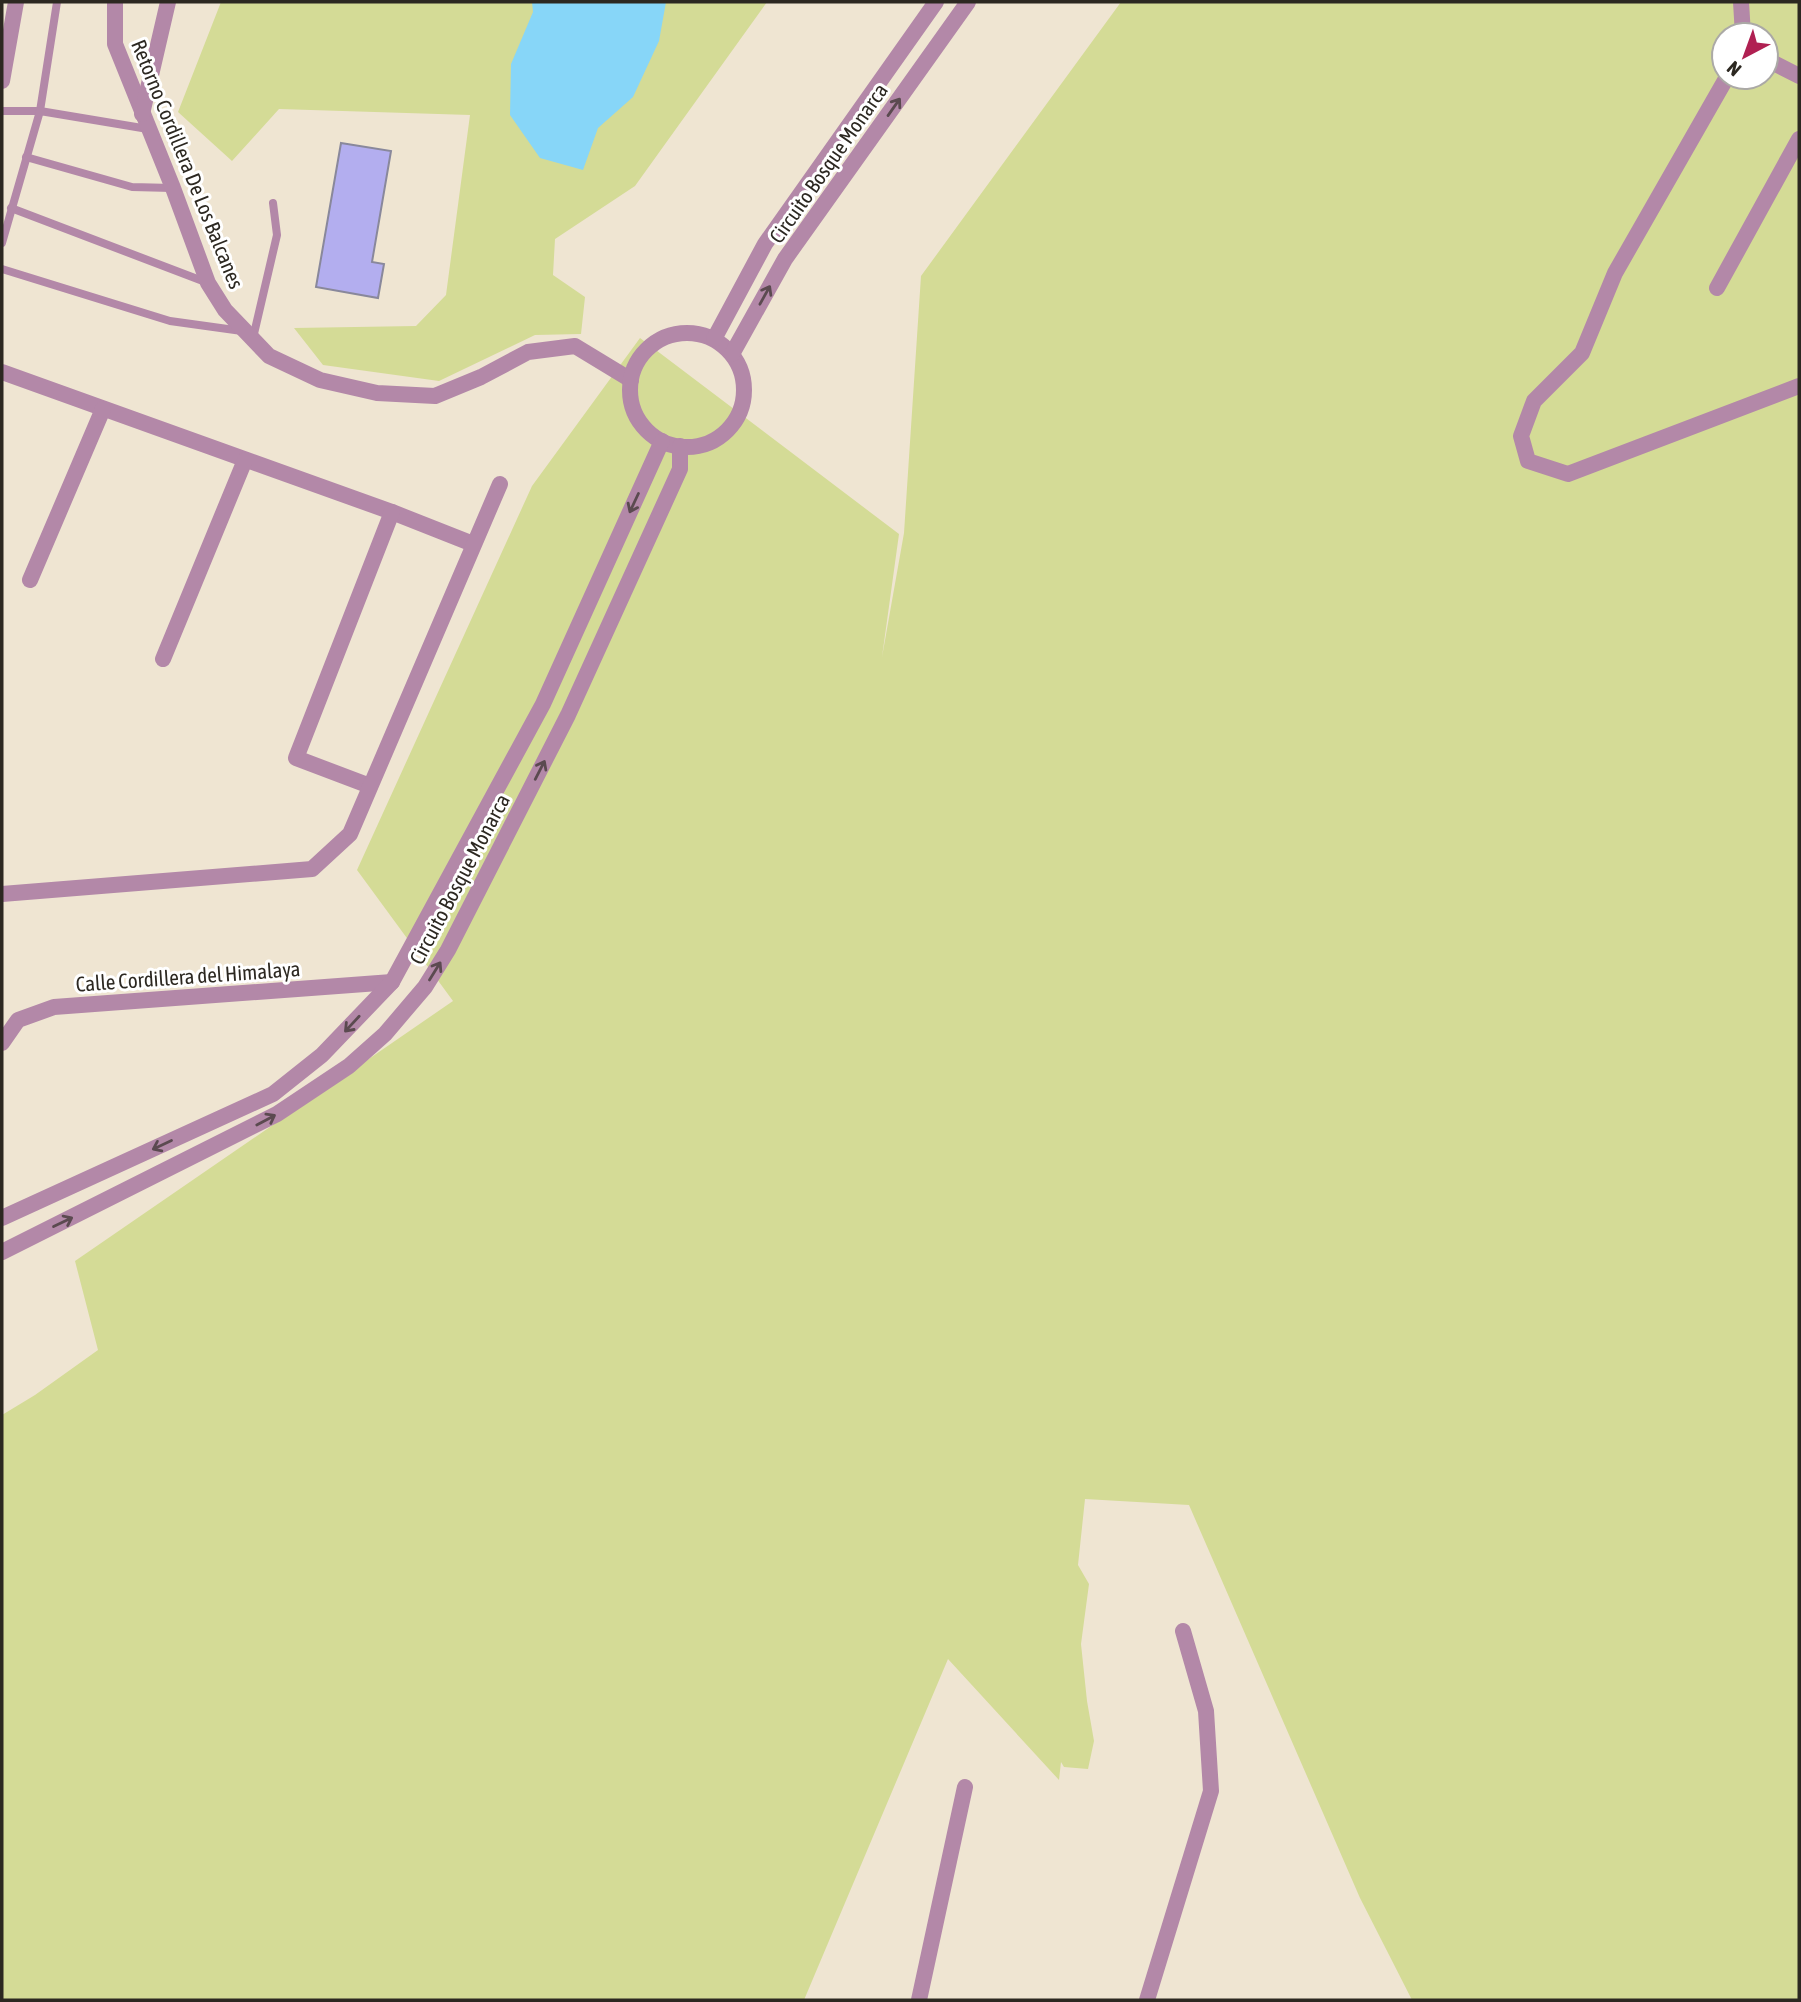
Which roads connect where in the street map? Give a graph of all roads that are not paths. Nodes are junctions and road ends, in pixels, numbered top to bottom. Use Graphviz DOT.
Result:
graph roads {
  1 [pos="16,2"];
  2 [pos="57,2"];
  3 [pos="115,2"];
  4 [pos="168,2"];
  5 [pos="936,2"];
  6 [pos="968,2"];
  7 [pos="1741,2"];
  8 [pos="1742,21"];
  9 [pos="1780,66"];
  10 [pos="1799,76"];
  11 [pos="2,81"];
  12 [pos="1719,91"];
  13 [pos="2,111"];
  14 [pos="40,111"];
  15 [pos="145,121"];
  16 [pos="1799,139"];
  17 [pos="26,157"];
  18 [pos="173,188"];
  19 [pos="273,203"];
  20 [pos="11,208"];
  21 [pos="2,243"];
  22 [pos="2,269"];
  23 [pos="208,283"];
  24 [pos="1717,288"];
  25 [pos="249,335"];
  26 [pos="714,339"];
  27 [pos="732,354"];
  28 [pos="2,372"];
  29 [pos="631,380"];
  30 [pos="1799,386"];
  31 [pos="103,409"];
  32 [pos="662,441"];
  33 [pos="680,446"];
  34 [pos="245,460"];
  35 [pos="500,484"];
  36 [pos="392,512"];
  37 [pos="473,544"];
  38 [pos="30,580"];
  39 [pos="163,659"];
  40 [pos="370,786"];
  41 [pos="2,894"];
  42 [pos="392,982"];
  43 [pos="2,1043"];
  44 [pos="2,1218"];
  45 [pos="2,1252"];
  46 [pos="1183,1631"];
  47 [pos="965,1787"];
  48 [pos="919,2000"];
  49 [pos="1147,2000"];
  1 -- 11 [label="street"];
  2 -- 14 [label="lane"];
  3 -- 15 [label="street, Retorno Cordillera De Los Balcanes"];
  4 -- 15 [label="street"];
  5 -- 26 [label="street, Circuito Bosque Monarca"];
  27 -- 6 [label="street, Circuito Bosque Monarca, one-way"];
  7 -- 8 [label="street"];
  9 -- 10 [label="street"];
  12 -- 30 [label="street"];
  13 -- 14 [label="lane"];
  14 -- 15 [label="lane"];
  14 -- 17 [label="lane"];
  15 -- 18 [label="street, Retorno Cordillera De Los Balcanes"];
  16 -- 24 [label="street"];
  17 -- 18 [label="lane"];
  17 -- 20 [label="lane"];
  18 -- 23 [label="street, Retorno Cordillera De Los Balcanes"];
  19 -- 25 [label="lane"];
  20 -- 21 [label="lane"];
  20 -- 23 [label="lane"];
  22 -- 25 [label="lane"];
  23 -- 25 [label="street, Retorno Cordillera De Los Balcanes"];
  25 -- 29 [label="street, Retorno Cordillera De Los Balcanes"];
  26 -- 27 [label="street"];
  26 -- 29 [label="street"];
  27 -- 33 [label="street"];
  28 -- 31 [label="street"];
  29 -- 32 [label="street"];
  31 -- 34 [label="street"];
  31 -- 38 [label="street"];
  32 -- 33 [label="street"];
  32 -- 42 [label="street, Circuito Bosque Monarca, one-way"];
  45 -- 33 [label="street, Circuito Bosque Monarca, one-way"];
  34 -- 36 [label="street"];
  34 -- 39 [label="street"];
  35 -- 37 [label="street"];
  36 -- 37 [label="street"];
  36 -- 40 [label="street"];
  37 -- 40 [label="street"];
  40 -- 41 [label="street"];
  42 -- 43 [label="street, Calle Cordillera del Himalaya"];
  42 -- 44 [label="street, Circuito Bosque Monarca, one-way"];
  46 -- 49 [label="street"];
  47 -- 48 [label="street"];
}
